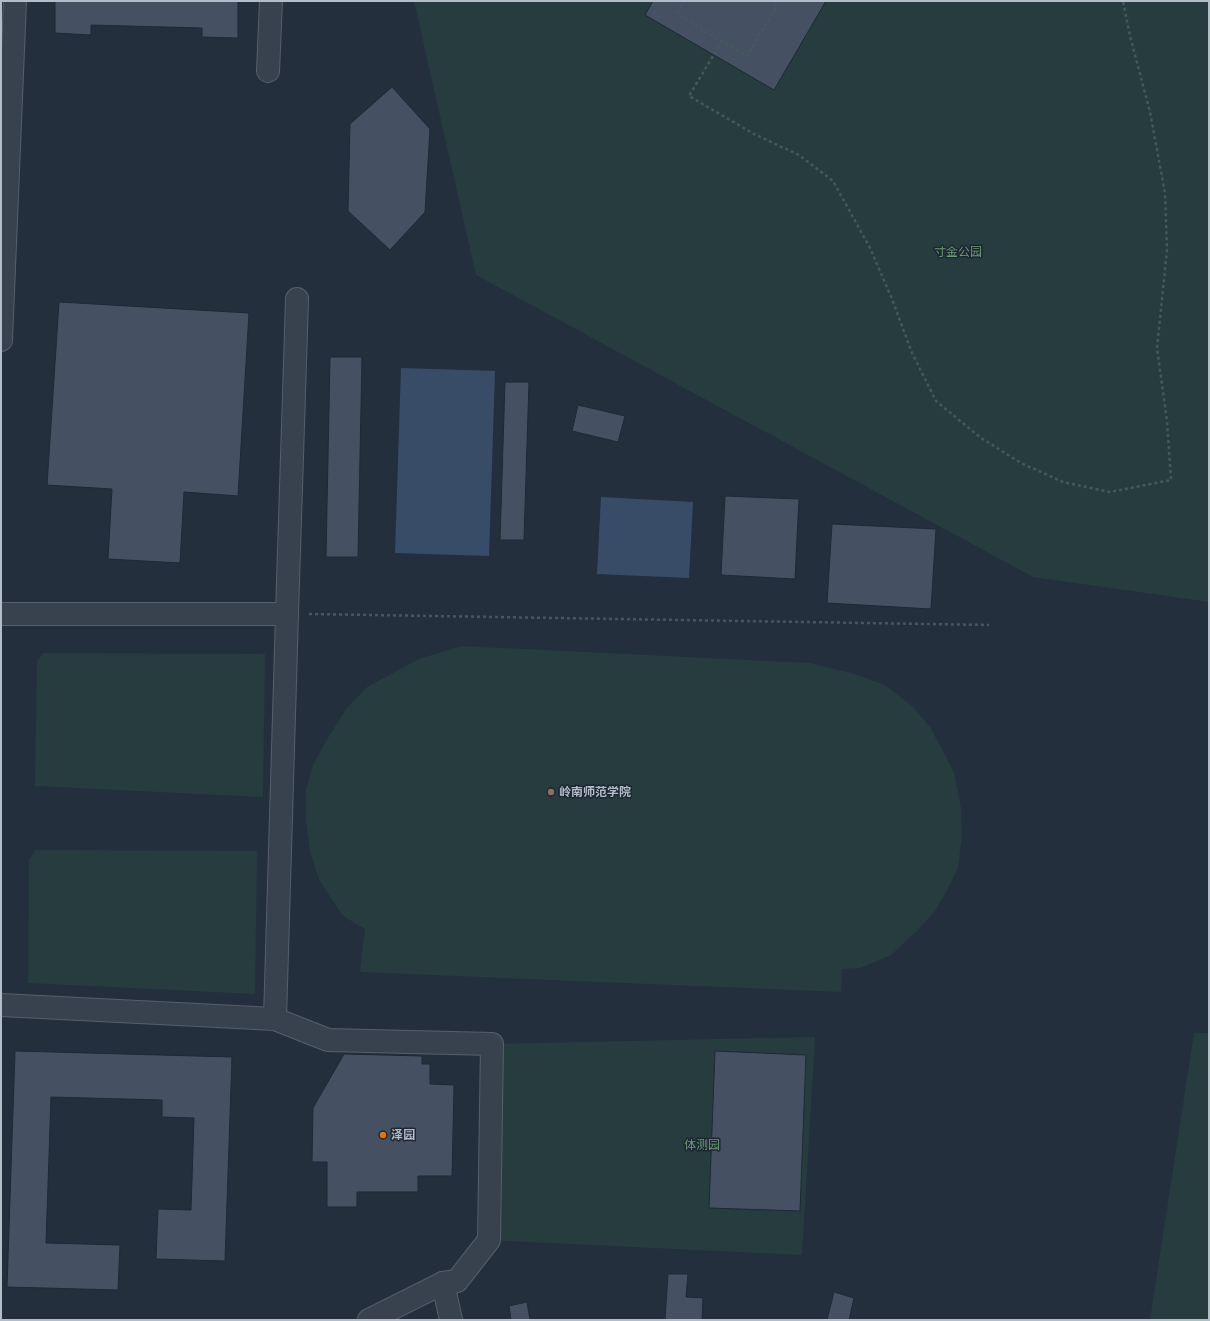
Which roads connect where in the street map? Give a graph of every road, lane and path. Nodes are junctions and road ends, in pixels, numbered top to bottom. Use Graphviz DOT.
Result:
graph roads {
  1 [pos="15,1"];
  2 [pos="271,1"];
  3 [pos="685,1"];
  4 [pos="769,1"];
  5 [pos="1123,1"];
  6 [pos="722,41"];
  7 [pos="268,71"];
  8 [pos="297,299"];
  9 [pos="1,340"];
  10 [pos="1,614"];
  11 [pos="287,614"];
  12 [pos="989,625"];
  13 [pos="1,1005"];
  14 [pos="275,1019"];
  15 [pos="443,1283"];
  16 [pos="369,1320"];
  17 [pos="451,1320"];
  1 -- 9 [label="street"];
  2 -- 7 [label="street"];
  3 -- 6 [label="path"];
  4 -- 6 [label="path"];
  5 -- 6 [label="path"];
  8 -- 11 [label="street"];
  10 -- 11 [label="street"];
  11 -- 12 [label="path"];
  11 -- 14 [label="street"];
  13 -- 14 [label="street"];
  14 -- 15 [label="street"];
  15 -- 16 [label="street"];
  15 -- 17 [label="street"];
}
